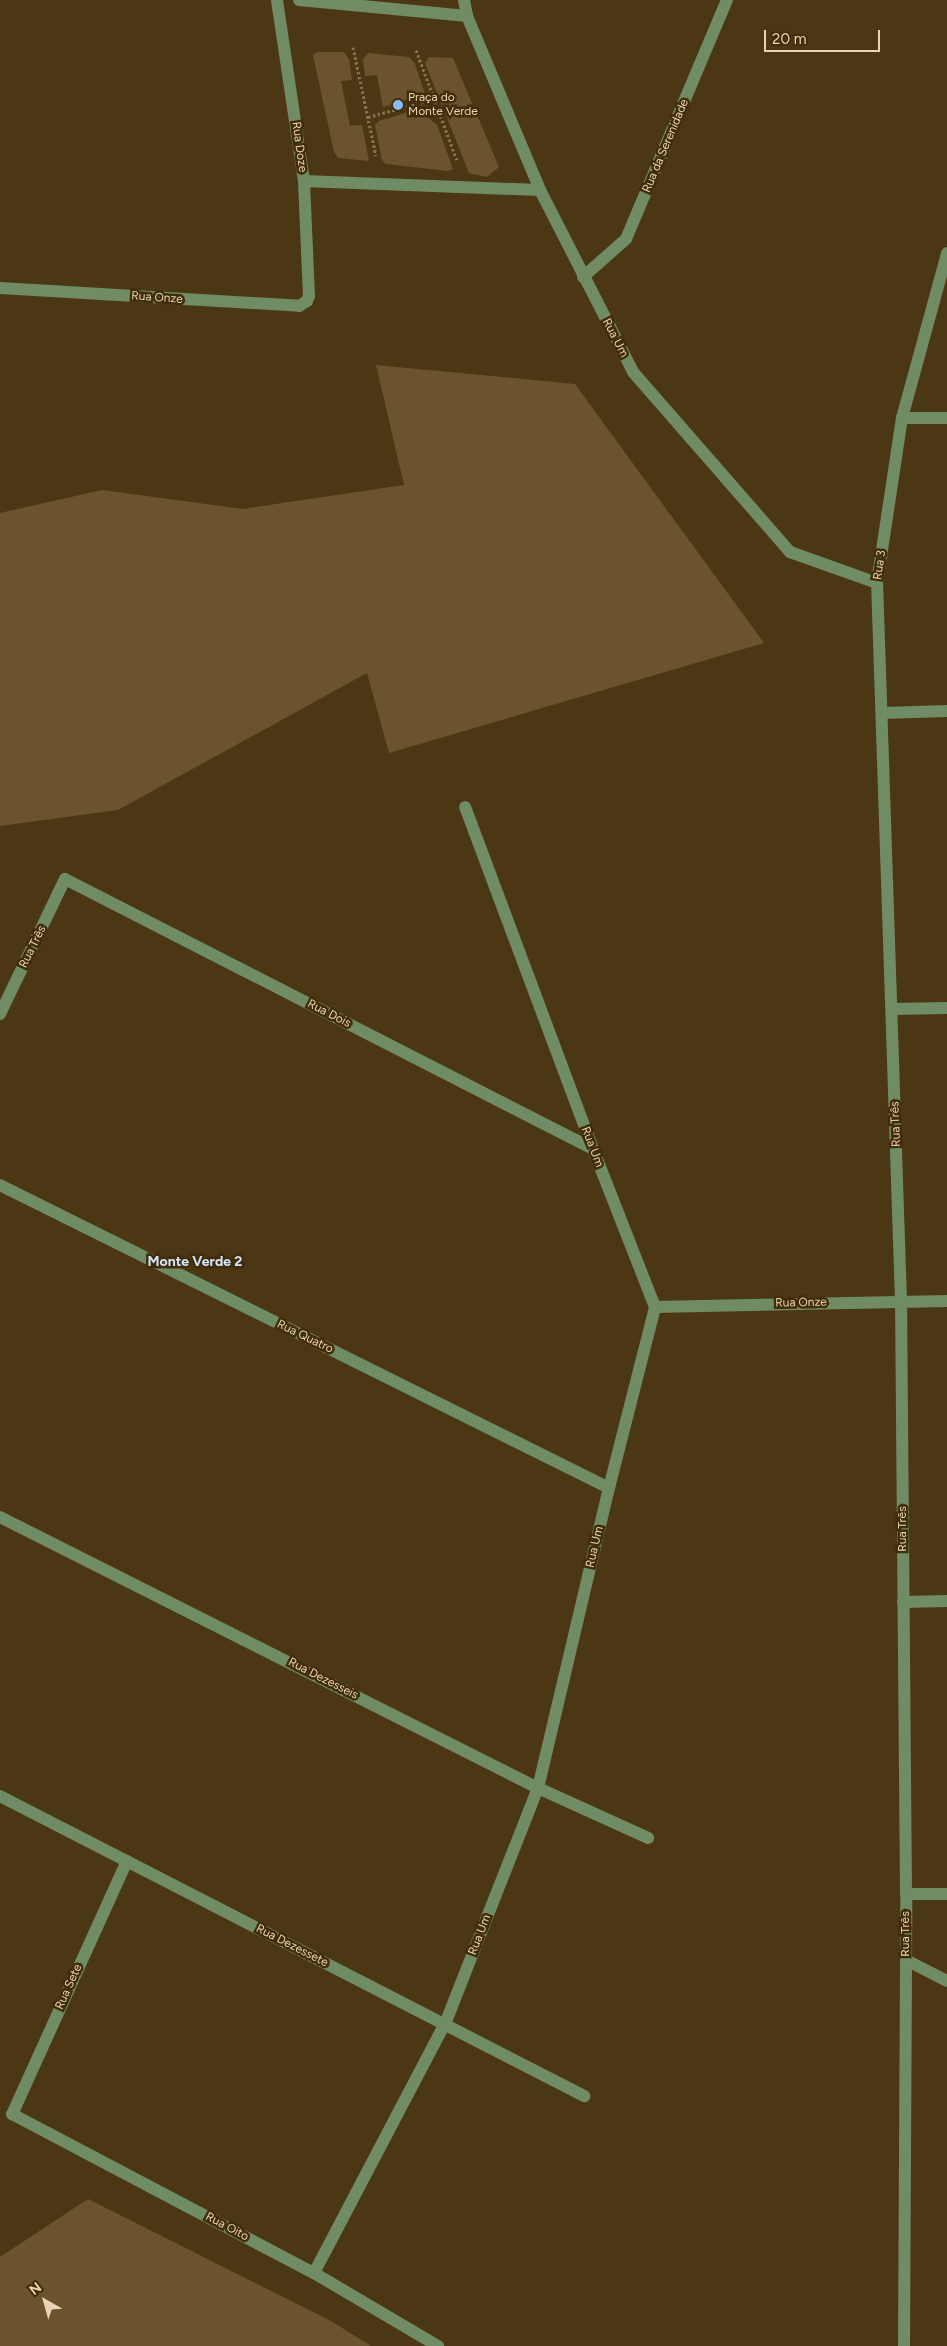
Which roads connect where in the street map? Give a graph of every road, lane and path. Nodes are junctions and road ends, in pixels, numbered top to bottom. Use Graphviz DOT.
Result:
graph roads {
  1 [pos="277,0"];
  2 [pos="299,0"];
  3 [pos="464,0"];
  4 [pos="727,0"];
  5 [pos="467,16"];
  6 [pos="353,47"];
  7 [pos="416,50"];
  8 [pos="434,99"];
  9 [pos="368,117"];
  10 [pos="377,159"];
  11 [pos="460,169"];
  12 [pos="304,181"];
  13 [pos="540,190"];
  14 [pos="947,253"];
  15 [pos="583,277"];
  16 [pos="0,288"];
  17 [pos="309,296"];
  18 [pos="902,418"];
  19 [pos="947,418"];
  20 [pos="877,583"];
  21 [pos="947,711"];
  22 [pos="882,713"];
  23 [pos="466,807"];
  24 [pos="65,879"];
  25 [pos="947,1008"];
  26 [pos="892,1009"];
  27 [pos="0,1014"];
  28 [pos="593,1149"];
  29 [pos="0,1186"];
  30 [pos="901,1301"];
  31 [pos="947,1301"];
  32 [pos="655,1306"];
  33 [pos="609,1488"];
  34 [pos="0,1517"];
  35 [pos="947,1601"];
  36 [pos="903,1602"];
  37 [pos="538,1788"];
  38 [pos="0,1796"];
  39 [pos="648,1838"];
  40 [pos="127,1861"];
  41 [pos="906,1894"];
  42 [pos="947,1894"];
  43 [pos="906,1960"];
  44 [pos="947,1981"];
  45 [pos="445,2024"];
  46 [pos="584,2096"];
  47 [pos="12,2114"];
  48 [pos="314,2273"];
  49 [pos="438,2346"];
  50 [pos="904,2346"];
  1 -- 12 [label="street, Rua Doze"];
  2 -- 5 [label="street"];
  3 -- 5 [label="street, Rua Um"];
  4 -- 15 [label="street, Rua da Serenidade"];
  5 -- 13 [label="street, Rua Um"];
  6 -- 9 [label="path"];
  7 -- 8 [label="path"];
  8 -- 9 [label="path"];
  8 -- 11 [label="path"];
  9 -- 10 [label="path"];
  12 -- 13 [label="street"];
  12 -- 17 [label="street, Rua Doze"];
  13 -- 15 [label="street, Rua Um"];
  14 -- 18 [label="street, Rua 3"];
  15 -- 20 [label="street, Rua Um"];
  16 -- 17 [label="street, Rua Onze"];
  18 -- 19 [label="street"];
  18 -- 20 [label="street, Rua 3"];
  20 -- 22 [label="street, Rua 3"];
  21 -- 22 [label="street"];
  22 -- 26 [label="street, Rua Três"];
  23 -- 28 [label="street, Rua Um"];
  24 -- 27 [label="street, Rua Três"];
  24 -- 28 [label="street, Rua Dois"];
  25 -- 26 [label="street"];
  26 -- 30 [label="street, Rua Três"];
  28 -- 32 [label="street, Rua Um"];
  29 -- 33 [label="street, Rua Quatro"];
  30 -- 31 [label="street, Rua Onze"];
  30 -- 32 [label="street, Rua Onze"];
  30 -- 36 [label="street, Rua Três"];
  32 -- 33 [label="street, Rua Um"];
  33 -- 37 [label="street, Rua Um"];
  34 -- 37 [label="street, Rua Dezesseis"];
  35 -- 36 [label="street"];
  36 -- 41 [label="street, Rua Três"];
  37 -- 39 [label="street, Rua Dezesseis"];
  37 -- 45 [label="street, Rua Um"];
  38 -- 40 [label="street, Rua Dezessete"];
  40 -- 45 [label="street, Rua Dezessete"];
  40 -- 47 [label="street, Rua Sete"];
  41 -- 42 [label="street"];
  41 -- 43 [label="street, Rua Três"];
  43 -- 44 [label="street"];
  43 -- 50 [label="street, Rua Três"];
  45 -- 46 [label="street, Rua Dezessete"];
  45 -- 48 [label="street, Rua Um"];
  47 -- 48 [label="street, Rua Oito"];
  48 -- 49 [label="street, Rua Oito"];
}
